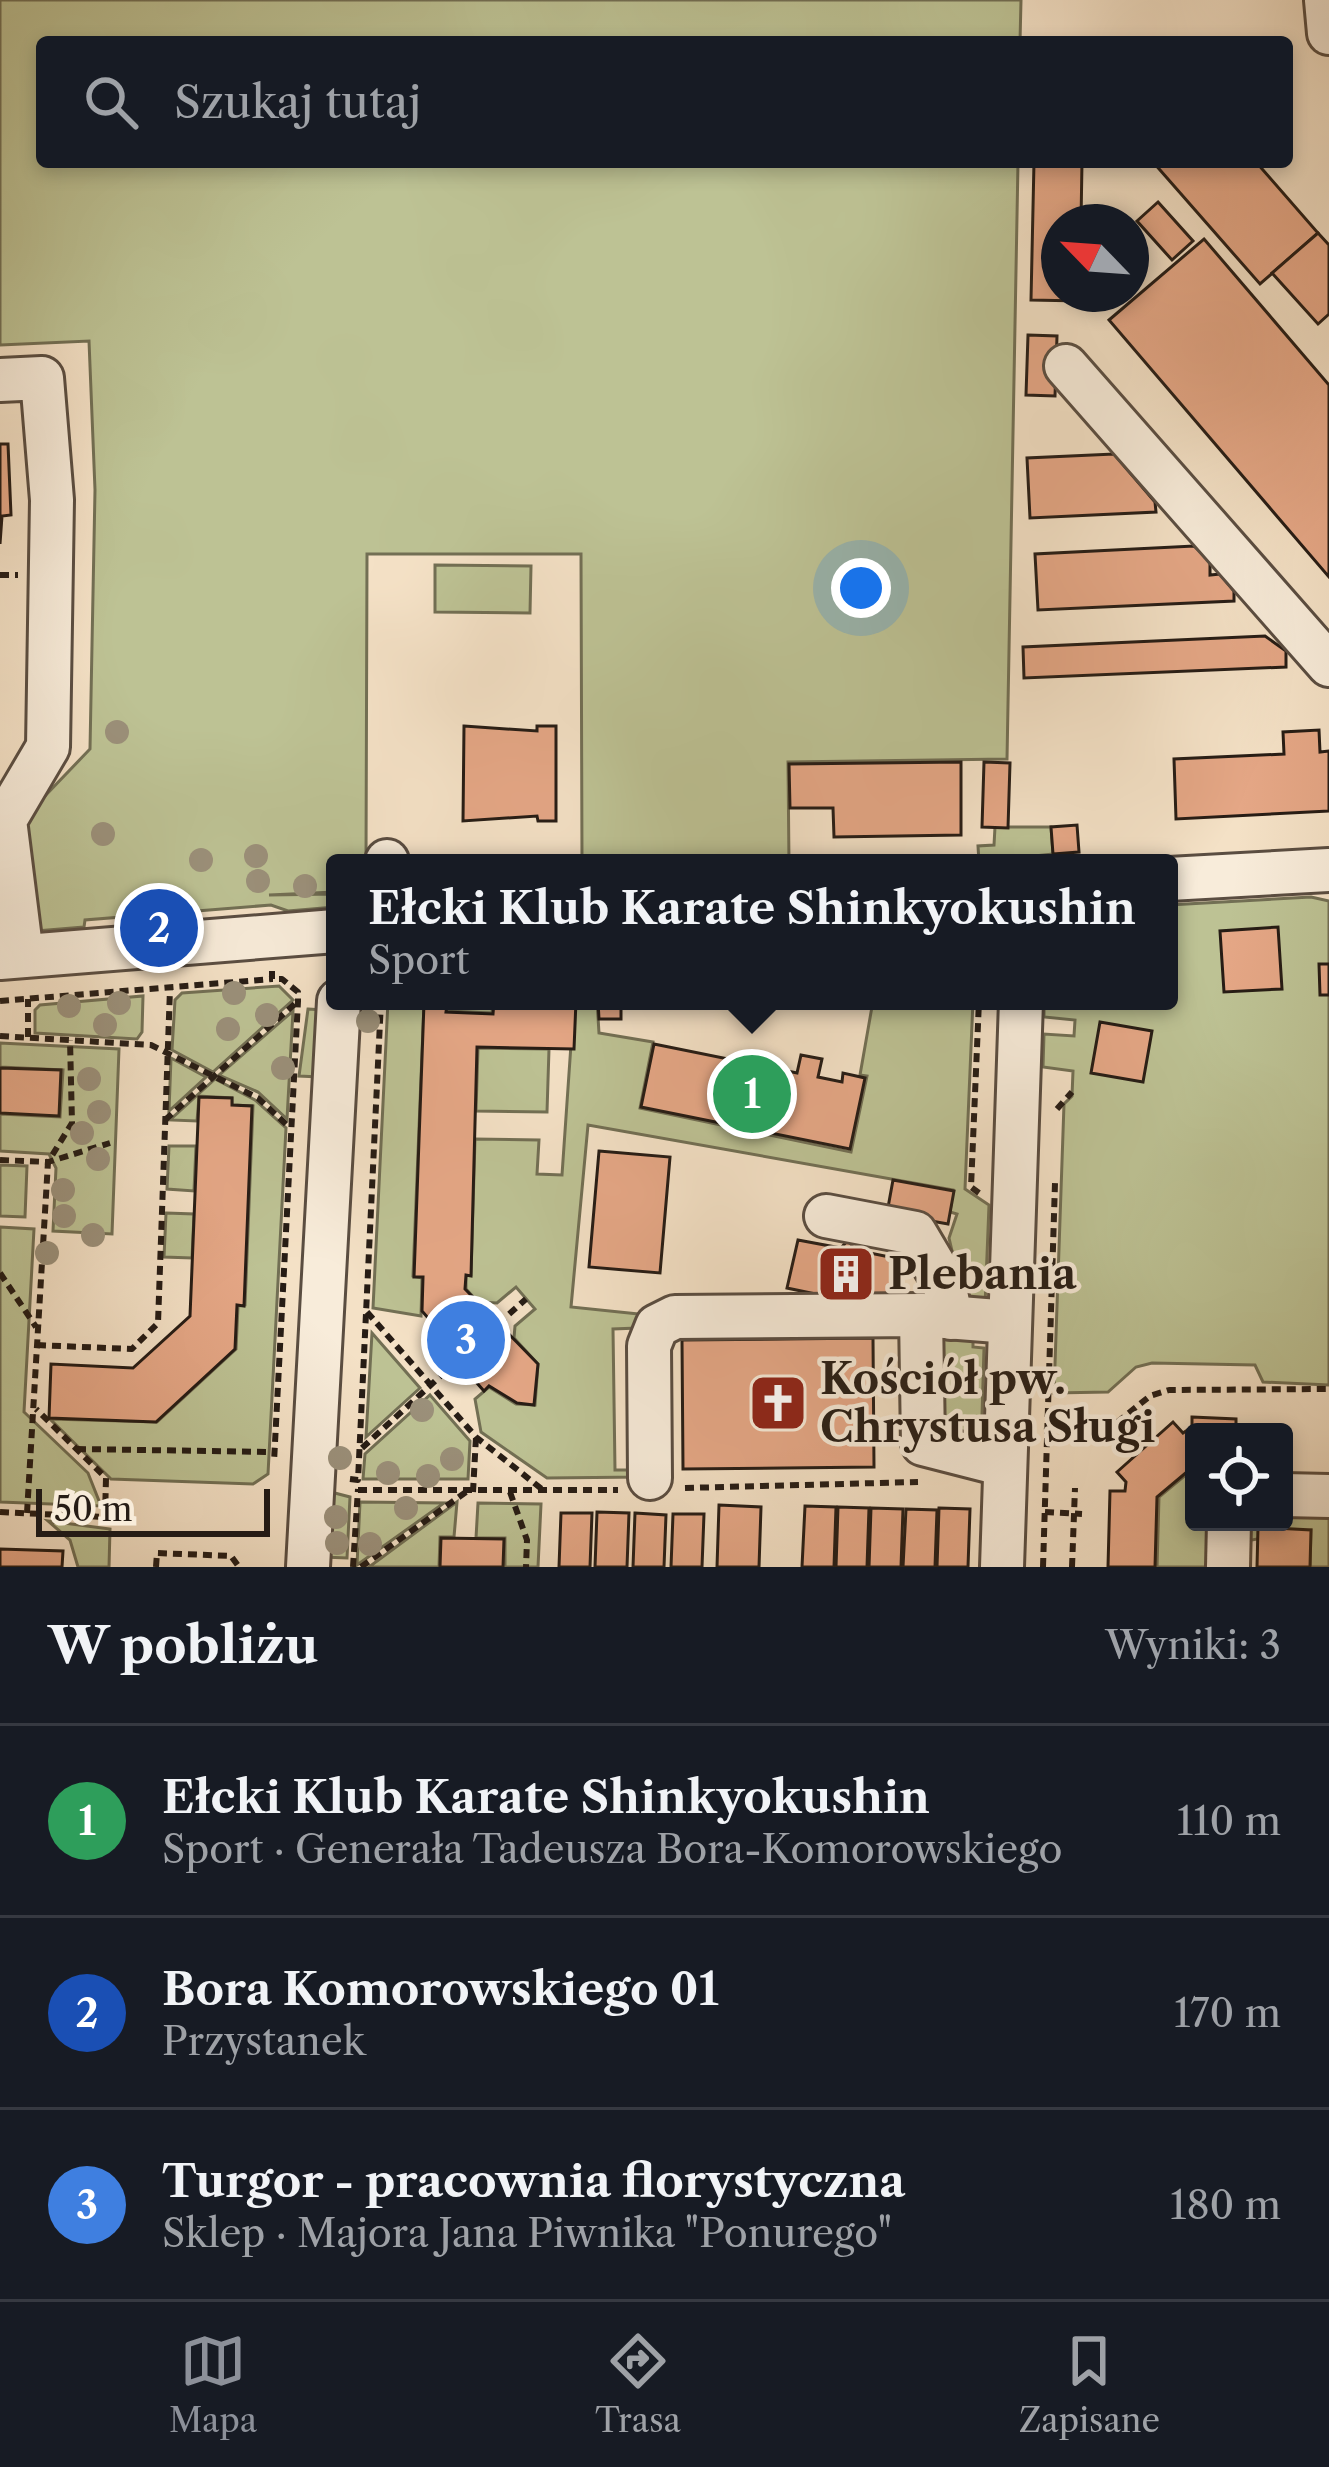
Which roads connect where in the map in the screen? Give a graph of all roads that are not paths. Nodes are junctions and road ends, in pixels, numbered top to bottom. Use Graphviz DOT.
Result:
graph roads {
  1 [pos="1326,0"];
  2 [pos="1329,33"];
  3 [pos="1066,366"];
  4 [pos="0,380"];
  5 [pos="1329,665"];
  6 [pos="1329,870"];
  7 [pos="1178,878"];
  8 [pos="7,893"];
  9 [pos="326,933"];
  10 [pos="11,957"];
  11 [pos="318,1001"];
  12 [pos="1021,1010"];
  13 [pos="826,1216"];
  14 [pos="936,1317"];
  15 [pos="1010,1322"];
  16 [pos="1005,1465"];
  17 [pos="650,1478"];
  18 [pos="1293,1495"];
  19 [pos="1329,1496"];
  20 [pos="1229,1531"];
  21 [pos="308,1567"];
  22 [pos="1002,1567"];
  23 [pos="1228,1567"];
  1 -- 2 [label="street"];
  3 -- 5 [label="street"];
  4 -- 8 [label="street"];
  6 -- 7 [label="street"];
  8 -- 10 [label="street"];
  9 -- 10 [label="street"];
  11 -- 21 [label="street"];
  12 -- 15 [label="street"];
  13 -- 14 [label="street"];
  14 -- 15 [label="street"];
  14 -- 16 [label="street"];
  14 -- 17 [label="street"];
  15 -- 16 [label="street"];
  16 -- 22 [label="street"];
  18 -- 19 [label="street"];
  20 -- 23 [label="street"];
}
